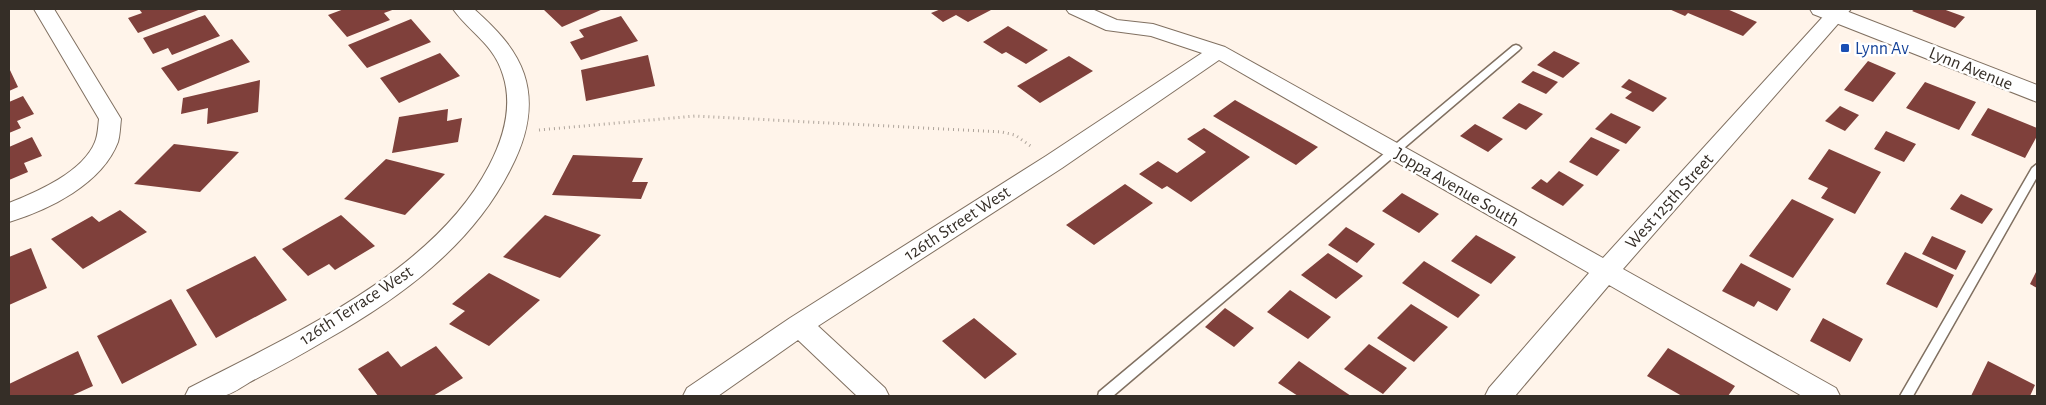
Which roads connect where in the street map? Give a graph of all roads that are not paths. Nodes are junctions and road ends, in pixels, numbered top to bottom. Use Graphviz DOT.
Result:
graph roads {
  1 [pos="44,9"];
  2 [pos="463,9"];
  3 [pos="1076,9"];
  4 [pos="1833,11"];
  5 [pos="1516,48"];
  6 [pos="1218,51"];
  7 [pos="2037,94"];
  8 [pos="1394,151"];
  9 [pos="2037,168"];
  10 [pos="9,213"];
  11 [pos="1606,271"];
  12 [pos="799,325"];
  13 [pos="199,396"];
  14 [pos="697,396"];
  15 [pos="875,396"];
  16 [pos="1104,396"];
  17 [pos="1499,396"];
  18 [pos="1826,396"];
  19 [pos="1906,396"];
  1 -- 10 [label="street"];
  2 -- 13 [label="street, 126th Terrace West"];
  3 -- 6 [label="street, Joppa Avenue South"];
  4 -- 7 [label="main road, Lynn Avenue"];
  4 -- 11 [label="street, West 125th Street"];
  5 -- 8 [label="lane"];
  6 -- 8 [label="street, Joppa Avenue South"];
  6 -- 12 [label="street, 126th Street West"];
  8 -- 11 [label="street, Joppa Avenue South"];
  8 -- 16 [label="lane"];
  9 -- 19 [label="lane"];
  11 -- 17 [label="street, West 125th Street"];
  11 -- 18 [label="street, Joppa Avenue South"];
  12 -- 14 [label="street, 126th Street West"];
  12 -- 15 [label="street"];
}
